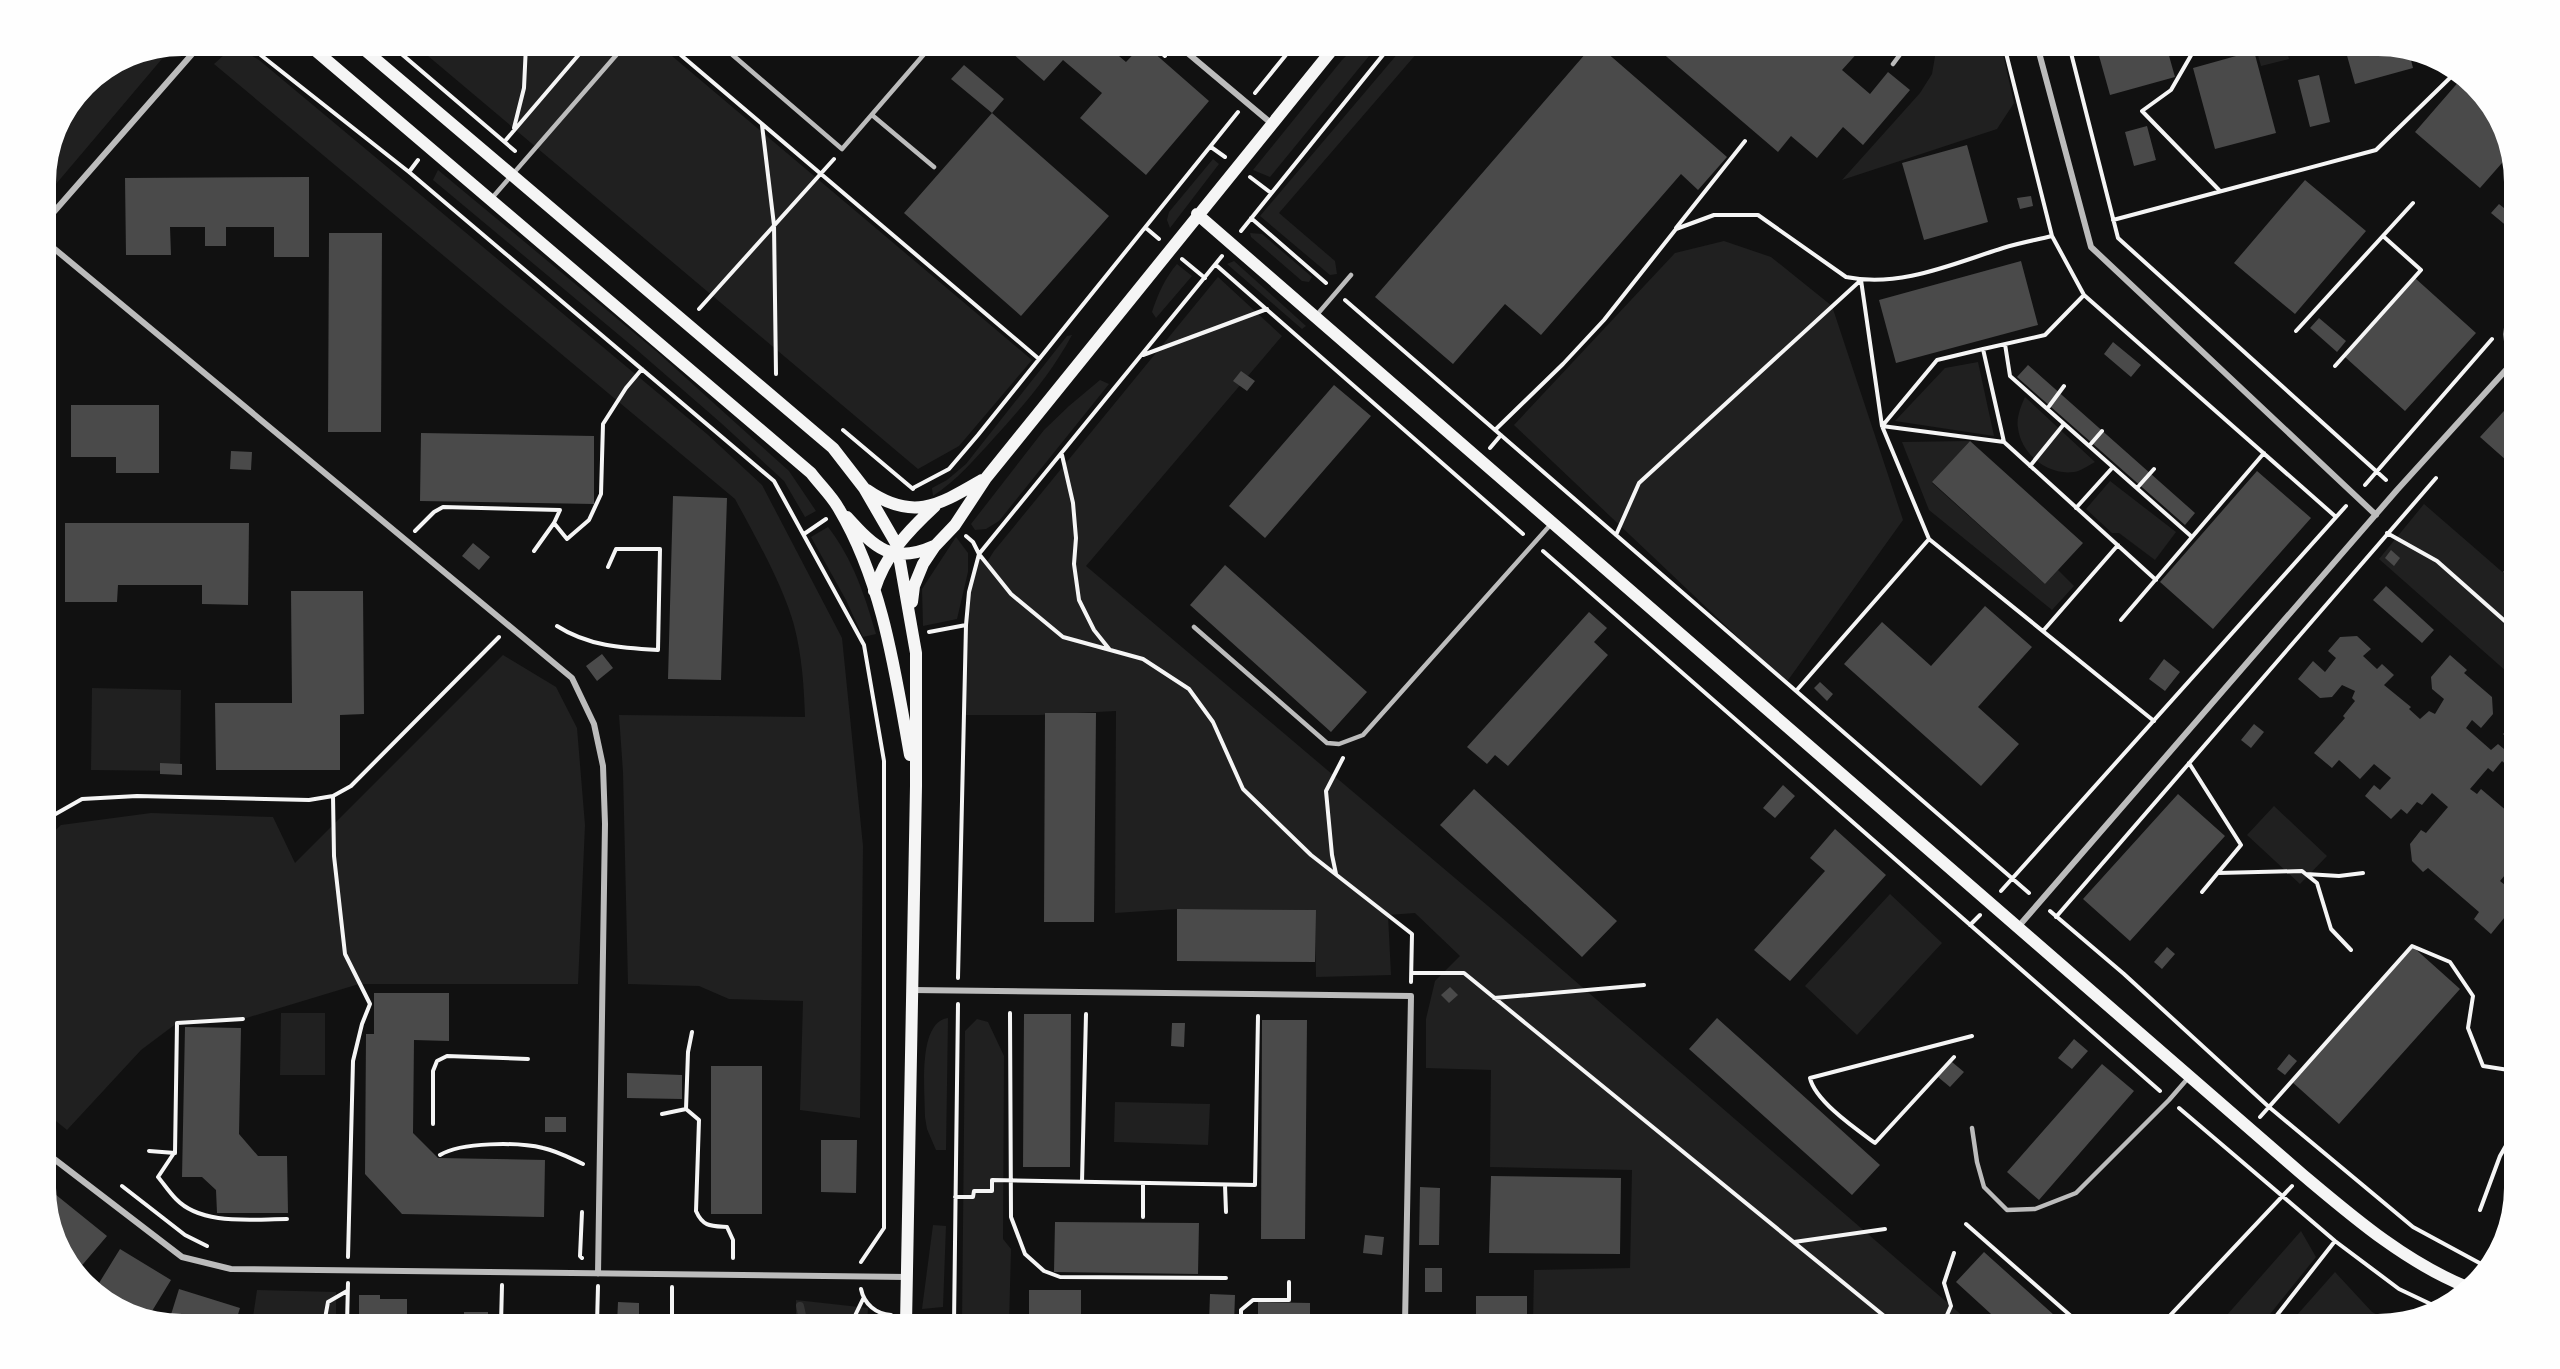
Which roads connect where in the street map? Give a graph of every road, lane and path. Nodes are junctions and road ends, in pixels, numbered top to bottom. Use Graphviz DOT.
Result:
graph roads {
  1 [pos="190,56"];
  2 [pos="262,56"];
  3 [pos="322,56"];
  4 [pos="372,56"];
  5 [pos="404,56"];
  6 [pos="525,56"];
  7 [pos="577,56"];
  8 [pos="615,56"];
  9 [pos="682,56"];
  10 [pos="735,56"];
  11 [pos="923,56"];
  12 [pos="1191,56"];
  13 [pos="1285,56"];
  14 [pos="1327,56"];
  15 [pos="1382,56"];
  16 [pos="1899,56"];
  17 [pos="2040,56"];
  18 [pos="2071,56"];
  19 [pos="2191,56"];
  20 [pos="1893,64"];
  21 [pos="2450,78"];
  22 [pos="1247,103"];
  23 [pos="872,115"];
  24 [pos="762,124"];
  25 [pos="1272,124"];
  26 [pos="514,129"];
  27 [pos="505,141"];
  28 [pos="1745,141"];
  29 [pos="842,149"];
  30 [pos="525,159"];
  31 [pos="934,167"];
  32 [pos="820,174"];
  33 [pos="512,176"];
  34 [pos="2219,190"];
  35 [pos="492,198"];
  36 [pos="2413,203"];
  37 [pos="56,209"];
  38 [pos="1197,214"];
  39 [pos="1251,218"];
  40 [pos="2113,220"];
  41 [pos="774,225"];
  42 [pos="1676,229"];
  43 [pos="2052,236"];
  44 [pos="2383,236"];
  45 [pos="1231,244"];
  46 [pos="56,250"];
  47 [pos="1216,265"];
  48 [pos="1351,275"];
  49 [pos="1861,280"];
  50 [pos="1336,292"];
  51 [pos="2084,295"];
  52 [pos="690,301"];
  53 [pos="699,309"];
  54 [pos="1267,309"];
  55 [pos="708,316"];
  56 [pos="1315,317"];
  57 [pos="2504,325"];
  58 [pos="2296,331"];
  59 [pos="2005,344"];
  60 [pos="1983,349"];
  61 [pos="1142,355"];
  62 [pos="1039,359"];
  63 [pos="2335,366"];
  64 [pos="768,367"];
  65 [pos="642,369"];
  66 [pos="2504,370"];
  67 [pos="776,374"];
  68 [pos="785,381"];
  69 [pos="2064,386"];
  70 [pos="2047,409"];
  71 [pos="2064,424"];
  72 [pos="837,425"];
  73 [pos="1882,426"];
  74 [pos="1495,430"];
  75 [pos="2102,431"];
  76 [pos="2004,442"];
  77 [pos="2089,446"];
  78 [pos="2264,453"];
  79 [pos="1062,454"];
  80 [pos="2030,466"];
  81 [pos="2114,467"];
  82 [pos="2154,469"];
  83 [pos="2376,472"];
  84 [pos="986,478"];
  85 [pos="2436,478"];
  86 [pos="864,488"];
  87 [pos="913,488"];
  88 [pos="2137,488"];
  89 [pos="2397,490"];
  90 [pos="2356,495"];
  91 [pos="2413,505"];
  92 [pos="935,506"];
  93 [pos="2076,508"];
  94 [pos="839,509"];
  95 [pos="2376,514"];
  96 [pos="554,523"];
  97 [pos="1552,523"];
  98 [pos="955,525"];
  99 [pos="2388,534"];
  100 [pos="1616,535"];
  101 [pos="2192,537"];
  102 [pos="1929,539"];
  103 [pos="406,540"];
  104 [pos="1534,543"];
  105 [pos="2118,545"];
  106 [pos="935,546"];
  107 [pos="534,551"];
  108 [pos="896,551"];
  109 [pos="979,554"];
  110 [pos="608,567"];
  111 [pos="2156,580"];
  112 [pos="874,591"];
  113 [pos="911,614"];
  114 [pos="2121,620"];
  115 [pos="2504,621"];
  116 [pos="557,626"];
  117 [pos="1194,627"];
  118 [pos="2043,631"];
  119 [pos="502,634"];
  120 [pos="1110,650"];
  121 [pos="1796,691"];
  122 [pos="2154,721"];
  123 [pos="1363,735"];
  124 [pos="2188,763"];
  125 [pos="916,786"];
  126 [pos="333,796"];
  127 [pos="56,814"];
  128 [pos="2218,873"];
  129 [pos="2363,873"];
  130 [pos="2305,874"];
  131 [pos="1337,876"];
  132 [pos="2012,878"];
  133 [pos="2202,892"];
  134 [pos="1990,904"];
  135 [pos="1970,925"];
  136 [pos="2017,928"];
  137 [pos="2350,950"];
  138 [pos="1412,973"];
  139 [pos="1644,985"];
  140 [pos="912,990"];
  141 [pos="958,990"];
  142 [pos="1411,996"];
  143 [pos="1494,998"];
  144 [pos="1010,1013"];
  145 [pos="1086,1014"];
  146 [pos="1258,1016"];
  147 [pos="243,1019"];
  148 [pos="692,1032"];
  149 [pos="1972,1036"];
  150 [pos="1954,1057"];
  151 [pos="528,1059"];
  152 [pos="2505,1069"];
  153 [pos="2189,1077"];
  154 [pos="2169,1100"];
  155 [pos="2269,1107"];
  156 [pos="686,1109"];
  157 [pos="662,1114"];
  158 [pos="433,1124"];
  159 [pos="1972,1128"];
  160 [pos="2249,1128"];
  161 [pos="2505,1147"];
  162 [pos="149,1151"];
  163 [pos="175,1153"];
  164 [pos="440,1155"];
  165 [pos="583,1155"];
  166 [pos="56,1160"];
  167 [pos="583,1164"];
  168 [pos="583,1175"];
  169 [pos="2303,1175"];
  170 [pos="1011,1181"];
  171 [pos="1082,1182"];
  172 [pos="1143,1183"];
  173 [pos="1225,1185"];
  174 [pos="122,1186"];
  175 [pos="955,1197"];
  176 [pos="2282,1198"];
  177 [pos="582,1210"];
  178 [pos="2480,1210"];
  179 [pos="1226,1212"];
  180 [pos="1143,1217"];
  181 [pos="287,1219"];
  182 [pos="1966,1224"];
  183 [pos="1885,1229"];
  184 [pos="2335,1241"];
  185 [pos="1794,1242"];
  186 [pos="209,1247"];
  187 [pos="338,1253"];
  188 [pos="1954,1253"];
  189 [pos="348,1254"];
  190 [pos="359,1254"];
  191 [pos="569,1256"];
  192 [pos="580,1256"];
  193 [pos="599,1257"];
  194 [pos="722,1258"];
  195 [pos="733,1258"];
  196 [pos="745,1258"];
  197 [pos="849,1260"];
  198 [pos="861,1260"];
  199 [pos="2479,1263"];
  200 [pos="348,1270"];
  201 [pos="502,1272"];
  202 [pos="598,1274"];
  203 [pos="672,1274"];
  204 [pos="858,1276"];
  205 [pos="907,1277"];
  206 [pos="1226,1278"];
  207 [pos="1289,1282"];
  208 [pos="2459,1284"];
  209 [pos="348,1290"];
  210 [pos="863,1299"];
  211 [pos="2430,1303"];
  212 [pos="326,1314"];
  213 [pos="347,1314"];
  214 [pos="501,1314"];
  215 [pos="597,1314"];
  216 [pos="672,1314"];
  217 [pos="856,1314"];
  218 [pos="881,1314"];
  219 [pos="906,1314"];
  220 [pos="954,1314"];
  221 [pos="1241,1314"];
  222 [pos="1405,1314"];
  223 [pos="1882,1314"];
  224 [pos="1947,1314"];
  225 [pos="2069,1314"];
  226 [pos="2172,1314"];
  227 [pos="2278,1314"];
  1 -- 37 [label="street"];
  2 -- 65 [label="path"];
  3 -- 35 [label="main road"];
  4 -- 33 [label="main road"];
  5 -- 27 [label="path"];
  6 -- 26 [label="path"];
  7 -- 26 [label="path"];
  8 -- 30 [label="lane"];
  9 -- 24 [label="path"];
  10 -- 29 [label="lane"];
  11 -- 23 [label="lane"];
  12 -- 22 [label="street"];
  13 -- 22 [label="path"];
  14 -- 25 [label="main road"];
  15 -- 39 [label="path"];
  16 -- 20 [label="lane"];
  17 -- 90 [label="street"];
  18 -- 40 [label="path"];
  19 -- 34 [label="path"];
  21 -- 34 [label="path"];
  22 -- 25 [label="street"];
  22 -- 62 [label="path"];
  23 -- 29 [label="lane"];
  23 -- 31 [label="lane"];
  24 -- 32 [label="path"];
  24 -- 41 [label="path"];
  25 -- 38 [label="main road"];
  26 -- 27 [label="path"];
  27 -- 30 [label="path"];
  28 -- 42 [label="path"];
  29 -- 32 [label="path"];
  30 -- 33 [label="lane"];
  32 -- 41 [label="path"];
  32 -- 62 [label="path"];
  33 -- 35 [label="lane"];
  33 -- 86 [label="main road"];
  34 -- 40 [label="path"];
  35 -- 94 [label="main road"];
  36 -- 44 [label="path"];
  38 -- 45 [label="main road"];
  38 -- 84 [label="main road"];
  39 -- 45 [label="path"];
  39 -- 50 [label="path"];
  40 -- 83 [label="path"];
  41 -- 53 [label="path"];
  41 -- 67 [label="path"];
  42 -- 49 [label="path"];
  42 -- 74 [label="path"];
  43 -- 49 [label="path"];
  44 -- 58 [label="path"];
  44 -- 63 [label="path"];
  45 -- 47 [label="path"];
  45 -- 56 [label="main road"];
  46 -- 103 [label="street"];
  47 -- 54 [label="path"];
  47 -- 61 [label="path"];
  48 -- 50 [label="lane"];
  49 -- 73 [label="path"];
  49 -- 100 [label="path"];
  50 -- 56 [label="lane"];
  50 -- 74 [label="path"];
  51 -- 59 [label="path"];
  52 -- 53 [label="path"];
  53 -- 55 [label="path"];
  54 -- 61 [label="path"];
  54 -- 104 [label="path"];
  56 -- 97 [label="main road"];
  57 -- 83 [label="path"];
  59 -- 60 [label="path"];
  59 -- 70 [label="path"];
  60 -- 73 [label="path"];
  60 -- 76 [label="path"];
  61 -- 79 [label="path"];
  62 -- 87 [label="path"];
  64 -- 67 [label="path"];
  65 -- 96 [label="path"];
  65 -- 198 [label="path"];
  66 -- 89 [label="street"];
  67 -- 68 [label="path"];
  69 -- 70 [label="path"];
  70 -- 71 [label="path"];
  71 -- 77 [label="path"];
  71 -- 80 [label="path"];
  72 -- 87 [label="path"];
  73 -- 76 [label="path"];
  73 -- 102 [label="path"];
  74 -- 100 [label="path"];
  75 -- 77 [label="path"];
  76 -- 80 [label="path"];
  77 -- 81 [label="path"];
  78 -- 101 [label="path"];
  79 -- 109 [label="path"];
  79 -- 120 [label="path"];
  80 -- 93 [label="path"];
  81 -- 88 [label="path"];
  81 -- 93 [label="path"];
  82 -- 88 [label="path"];
  83 -- 89 [label="path"];
  83 -- 90 [label="path"];
  84 -- 92 [label="main road"];
  84 -- 98 [label="main road"];
  85 -- 91 [label="path"];
  86 -- 92 [label="main road"];
  86 -- 108 [label="main road"];
  87 -- 92 [label="path"];
  88 -- 101 [label="path"];
  89 -- 91 [label="path"];
  89 -- 95 [label="street"];
  90 -- 95 [label="street"];
  90 -- 122 [label="path"];
  91 -- 99 [label="path"];
  92 -- 108 [label="main road"];
  93 -- 105 [label="path"];
  94 -- 108 [label="main road"];
  94 -- 112 [label="main road"];
  95 -- 99 [label="path"];
  95 -- 136 [label="street"];
  96 -- 103 [label="path"];
  96 -- 107 [label="path"];
  97 -- 104 [label="lane"];
  97 -- 134 [label="main road"];
  98 -- 106 [label="main road"];
  98 -- 109 [label="path"];
  99 -- 115 [label="path"];
  99 -- 124 [label="path"];
  100 -- 121 [label="path"];
  101 -- 111 [label="path"];
  102 -- 118 [label="path"];
  102 -- 121 [label="path"];
  103 -- 193 [label="street"];
  104 -- 123 [label="lane"];
  104 -- 135 [label="path"];
  105 -- 111 [label="path"];
  105 -- 118 [label="path"];
  106 -- 108 [label="main road"];
  106 -- 113 [label="main road"];
  108 -- 112 [label="main road"];
  108 -- 113 [label="main road"];
  109 -- 120 [label="path"];
  109 -- 141 [label="path"];
  110 -- 116 [label="path"];
  111 -- 114 [label="path"];
  112 -- 125 [label="main road"];
  113 -- 125 [label="main road"];
  117 -- 123 [label="lane"];
  118 -- 122 [label="path"];
  119 -- 126 [label="path"];
  120 -- 131 [label="path"];
  121 -- 132 [label="path"];
  122 -- 132 [label="path"];
  123 -- 131 [label="path"];
  124 -- 128 [label="path"];
  124 -- 155 [label="path"];
  125 -- 140 [label="main road"];
  126 -- 127 [label="path"];
  126 -- 189 [label="path"];
  128 -- 130 [label="path"];
  128 -- 133 [label="path"];
  129 -- 130 [label="path"];
  130 -- 137 [label="path"];
  131 -- 138 [label="path"];
  132 -- 134 [label="path"];
  134 -- 135 [label="path"];
  134 -- 136 [label="main road"];
  135 -- 154 [label="path"];
  136 -- 153 [label="main road"];
  138 -- 142 [label="path"];
  138 -- 143 [label="path"];
  139 -- 143 [label="path"];
  140 -- 141 [label="street"];
  140 -- 205 [label="main road"];
  141 -- 142 [label="street"];
  141 -- 175 [label="path"];
  142 -- 222 [label="street"];
  143 -- 185 [label="path"];
  144 -- 170 [label="path"];
  145 -- 171 [label="path"];
  146 -- 173 [label="path"];
  147 -- 163 [label="path"];
  148 -- 156 [label="path"];
  149 -- 150 [label="path"];
  151 -- 158 [label="path"];
  152 -- 155 [label="path"];
  153 -- 154 [label="lane"];
  153 -- 160 [label="main road"];
  154 -- 159 [label="lane"];
  154 -- 176 [label="path"];
  155 -- 160 [label="path"];
  155 -- 199 [label="path"];
  156 -- 157 [label="path"];
  156 -- 195 [label="path"];
  160 -- 169 [label="main road"];
  161 -- 178 [label="path"];
  162 -- 163 [label="path"];
  163 -- 181 [label="path"];
  164 -- 167 [label="path"];
  165 -- 167 [label="path"];
  166 -- 200 [label="street"];
  167 -- 168 [label="path"];
  169 -- 176 [label="path"];
  169 -- 208 [label="main road"];
  170 -- 171 [label="path"];
  170 -- 175 [label="path"];
  170 -- 206 [label="path"];
  171 -- 172 [label="path"];
  172 -- 173 [label="path"];
  172 -- 180 [label="path"];
  173 -- 179 [label="path"];
  174 -- 186 [label="path"];
  175 -- 220 [label="path"];
  176 -- 184 [label="path"];
  176 -- 226 [label="path"];
  177 -- 192 [label="path"];
  182 -- 225 [label="path"];
  183 -- 185 [label="path"];
  184 -- 211 [label="path"];
  184 -- 227 [label="path"];
  185 -- 223 [label="path"];
  187 -- 189 [label="path"];
  188 -- 224 [label="path"];
  189 -- 190 [label="path"];
  189 -- 200 [label="path"];
  191 -- 192 [label="path"];
  192 -- 193 [label="path"];
  192 -- 202 [label="path"];
  193 -- 202 [label="street"];
  194 -- 195 [label="path"];
  195 -- 196 [label="path"];
  197 -- 198 [label="path"];
  198 -- 204 [label="path"];
  200 -- 201 [label="street"];
  200 -- 209 [label="path"];
  201 -- 202 [label="street"];
  201 -- 214 [label="path"];
  202 -- 203 [label="street"];
  202 -- 215 [label="path"];
  203 -- 204 [label="street"];
  203 -- 216 [label="path"];
  204 -- 205 [label="street"];
  204 -- 210 [label="path"];
  205 -- 219 [label="main road"];
  207 -- 221 [label="path"];
  209 -- 212 [label="path"];
  209 -- 213 [label="path"];
  210 -- 217 [label="path"];
  210 -- 218 [label="path"];
}
